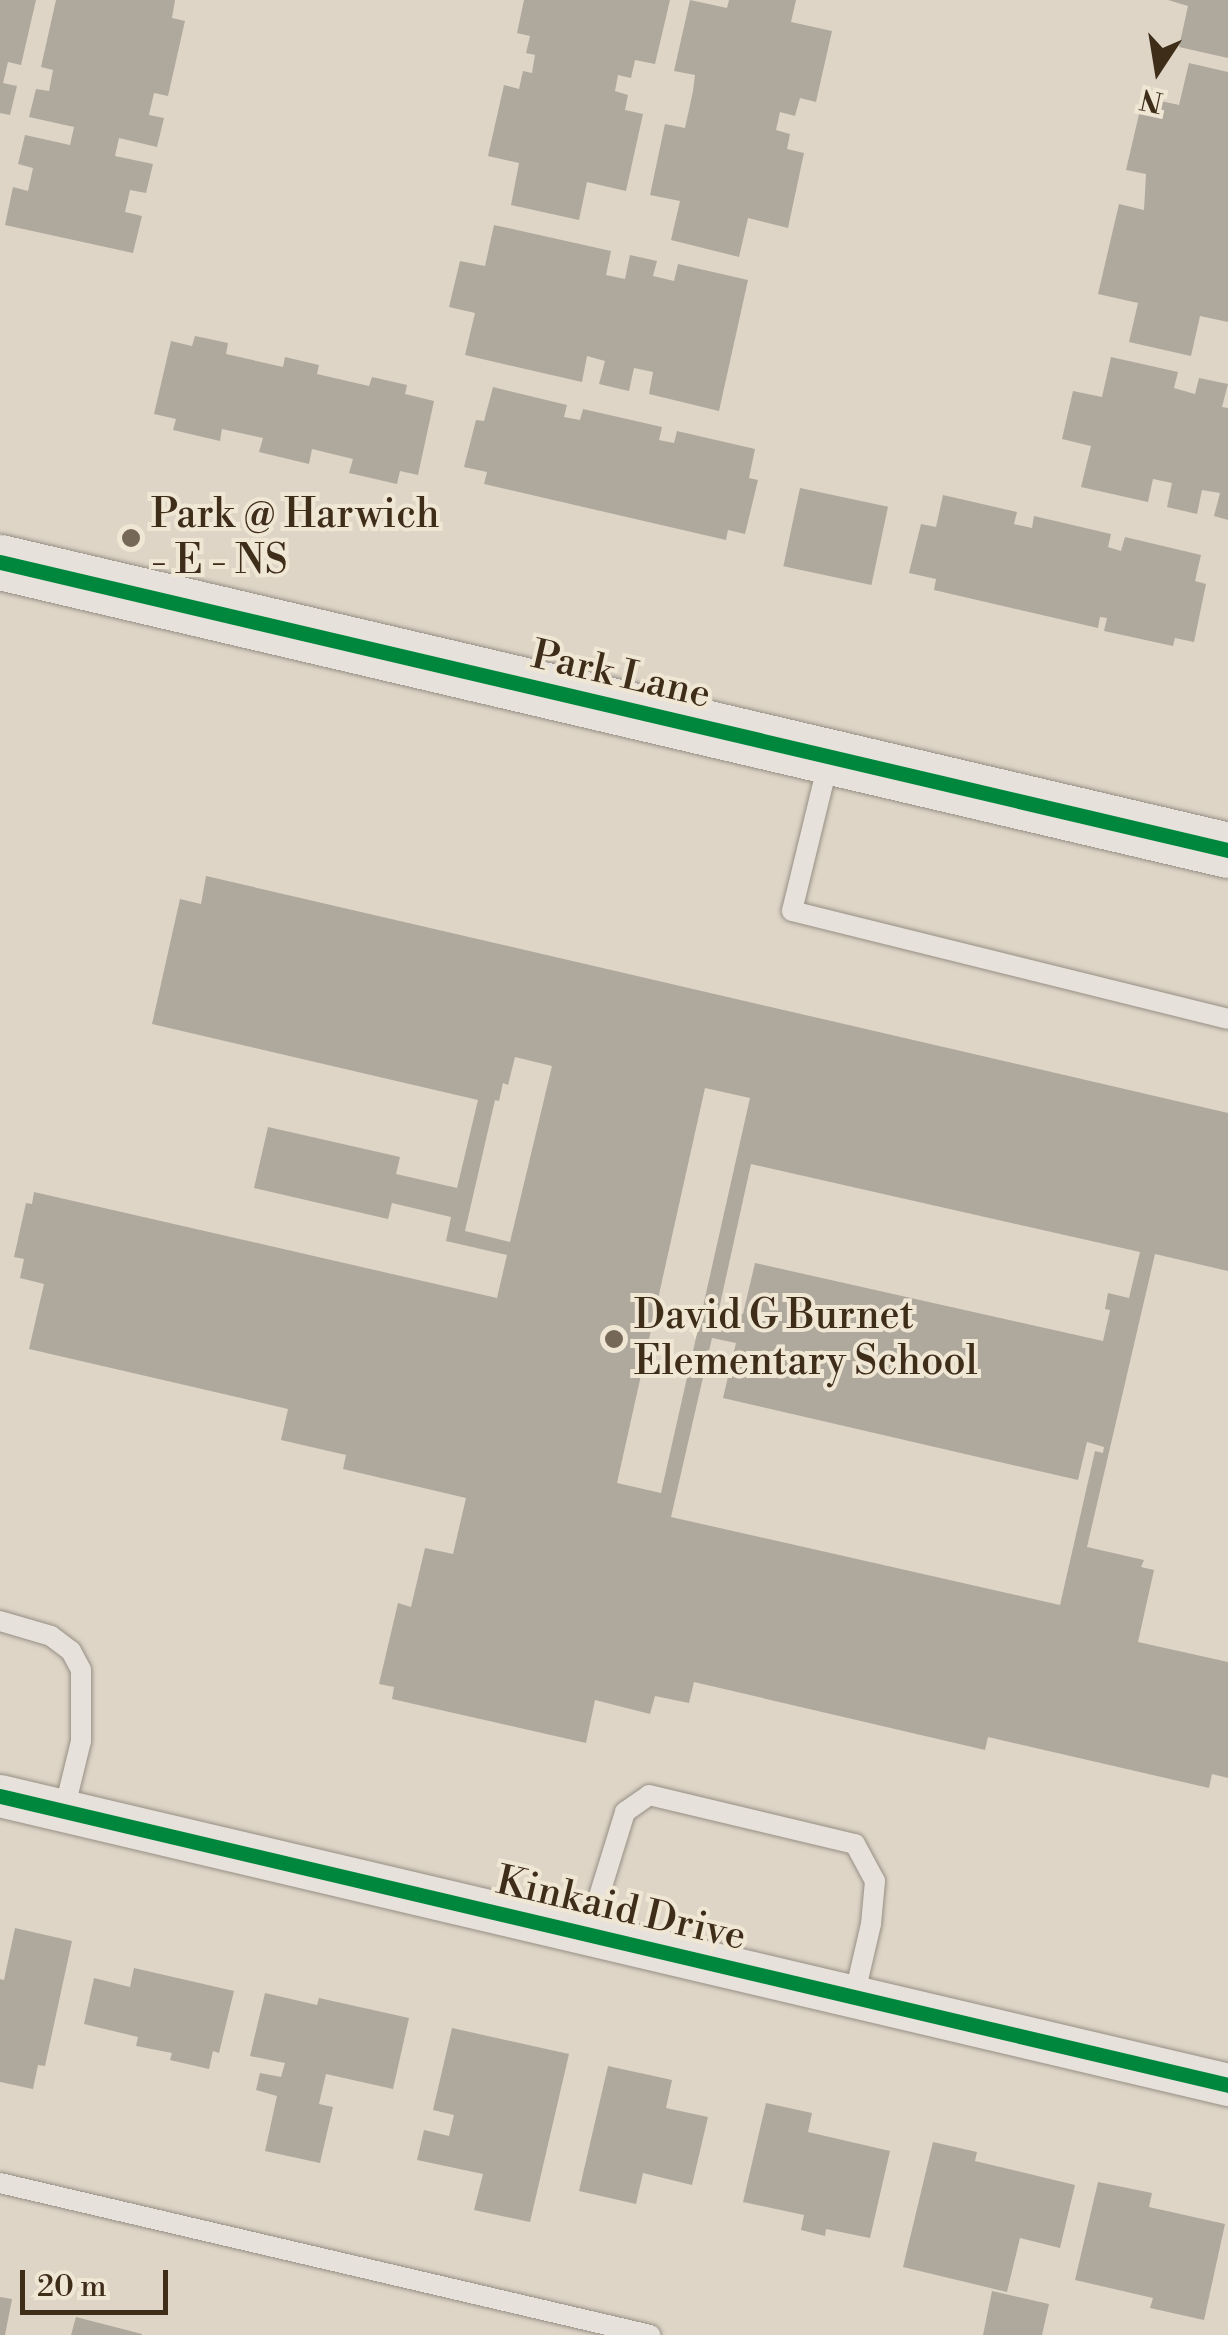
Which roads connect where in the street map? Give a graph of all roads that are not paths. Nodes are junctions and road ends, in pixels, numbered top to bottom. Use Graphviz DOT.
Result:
graph roads {
  1 [pos="0,562"];
  2 [pos="829,757"];
  3 [pos="1228,850"];
  4 [pos="1228,1018"];
  5 [pos="0,1621"];
  6 [pos="0,1796"];
  7 [pos="64,1812"];
  8 [pos="587,1935"];
  9 [pos="854,1997"];
  10 [pos="1228,2085"];
  11 [pos="0,2183"];
  12 [pos="650,2335"];
  1 -- 2 [label="street, Park Lane"];
  2 -- 3 [label="street, Park Lane"];
  2 -- 4 [label="lane"];
  5 -- 7 [label="lane"];
  6 -- 7 [label="street, Kinkaid Drive"];
  7 -- 8 [label="street, Kinkaid Drive"];
  8 -- 9 [label="street, Kinkaid Drive"];
  8 -- 9 [label="lane"];
  9 -- 10 [label="street, Kinkaid Drive"];
  11 -- 12 [label="lane"];
}
